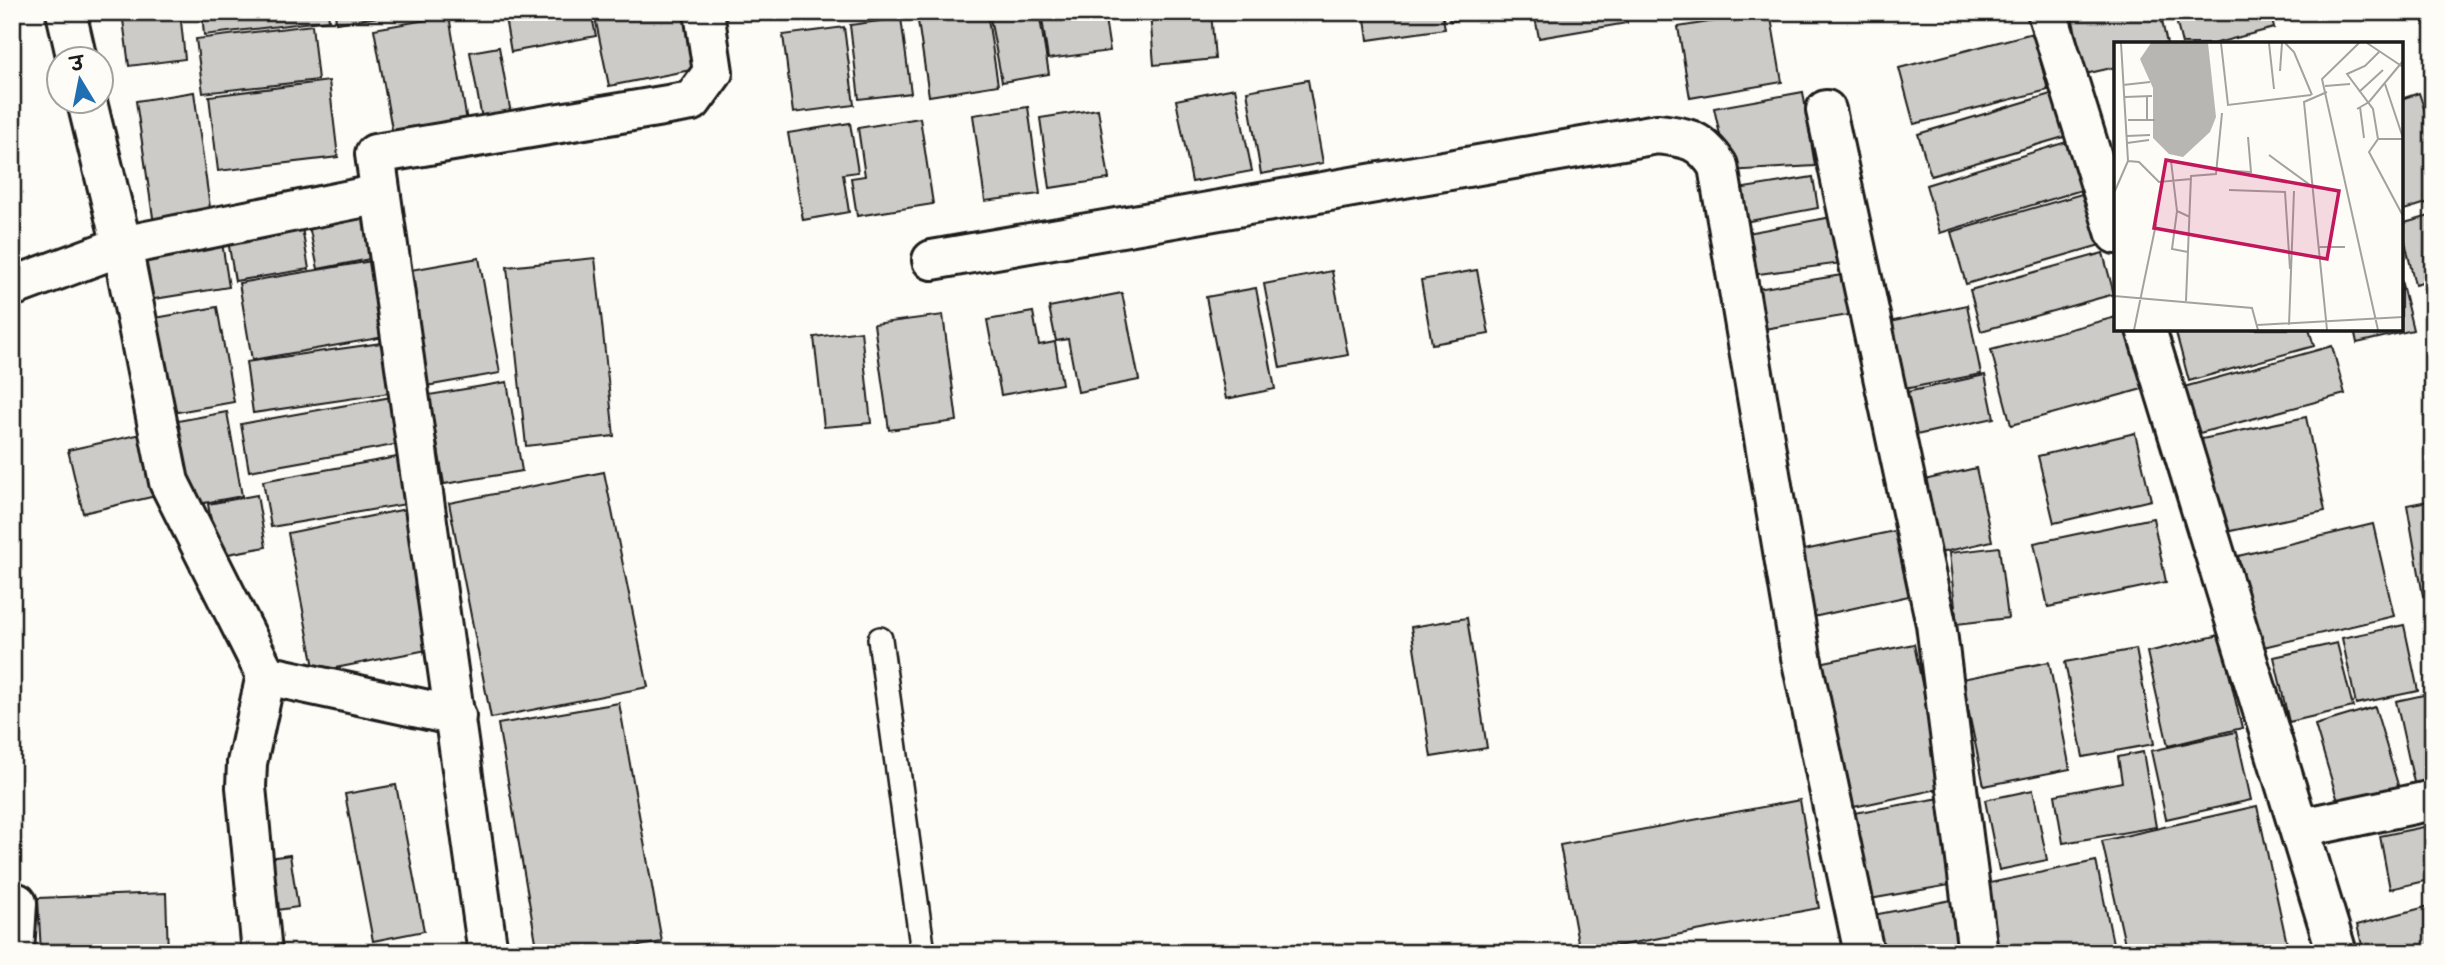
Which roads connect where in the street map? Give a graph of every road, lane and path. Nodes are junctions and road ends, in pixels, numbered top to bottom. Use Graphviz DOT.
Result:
graph roads {
  1 [pos="66,12"];
  2 [pos="704,12"];
  3 [pos="2047,16"];
  4 [pos="74,46"];
  5 [pos="1826,110"];
  6 [pos="90,116"];
  7 [pos="380,194"];
  8 [pos="2114,228"];
  9 [pos="122,246"];
  10 [pos="932,260"];
  11 [pos="12,287"];
  12 [pos="2147,331"];
  13 [pos="880,639"];
  14 [pos="266,675"];
  15 [pos="456,716"];
  16 [pos="2433,800"];
  17 [pos="2301,828"];
  18 [pos="17,903"];
  19 [pos="14,953"];
  20 [pos="262,953"];
  21 [pos="488,953"];
  22 [pos="923,953"];
  23 [pos="1864,953"];
  24 [pos="1978,953"];
  25 [pos="2337,953"];
  1 -- 4 [label="street"];
  2 -- 7 [label="street"];
  3 -- 8 [label="street"];
  5 -- 24 [label="street"];
  6 -- 9 [label="street"];
  7 -- 9 [label="street"];
  7 -- 15 [label="street"];
  9 -- 11 [label="street"];
  9 -- 14 [label="street"];
  10 -- 23 [label="street"];
  12 -- 17 [label="street"];
  13 -- 22 [label="lane"];
  14 -- 15 [label="street"];
  14 -- 20 [label="street"];
  15 -- 21 [label="street"];
  16 -- 17 [label="street"];
  17 -- 25 [label="street"];
  18 -- 19 [label="street"];
}
